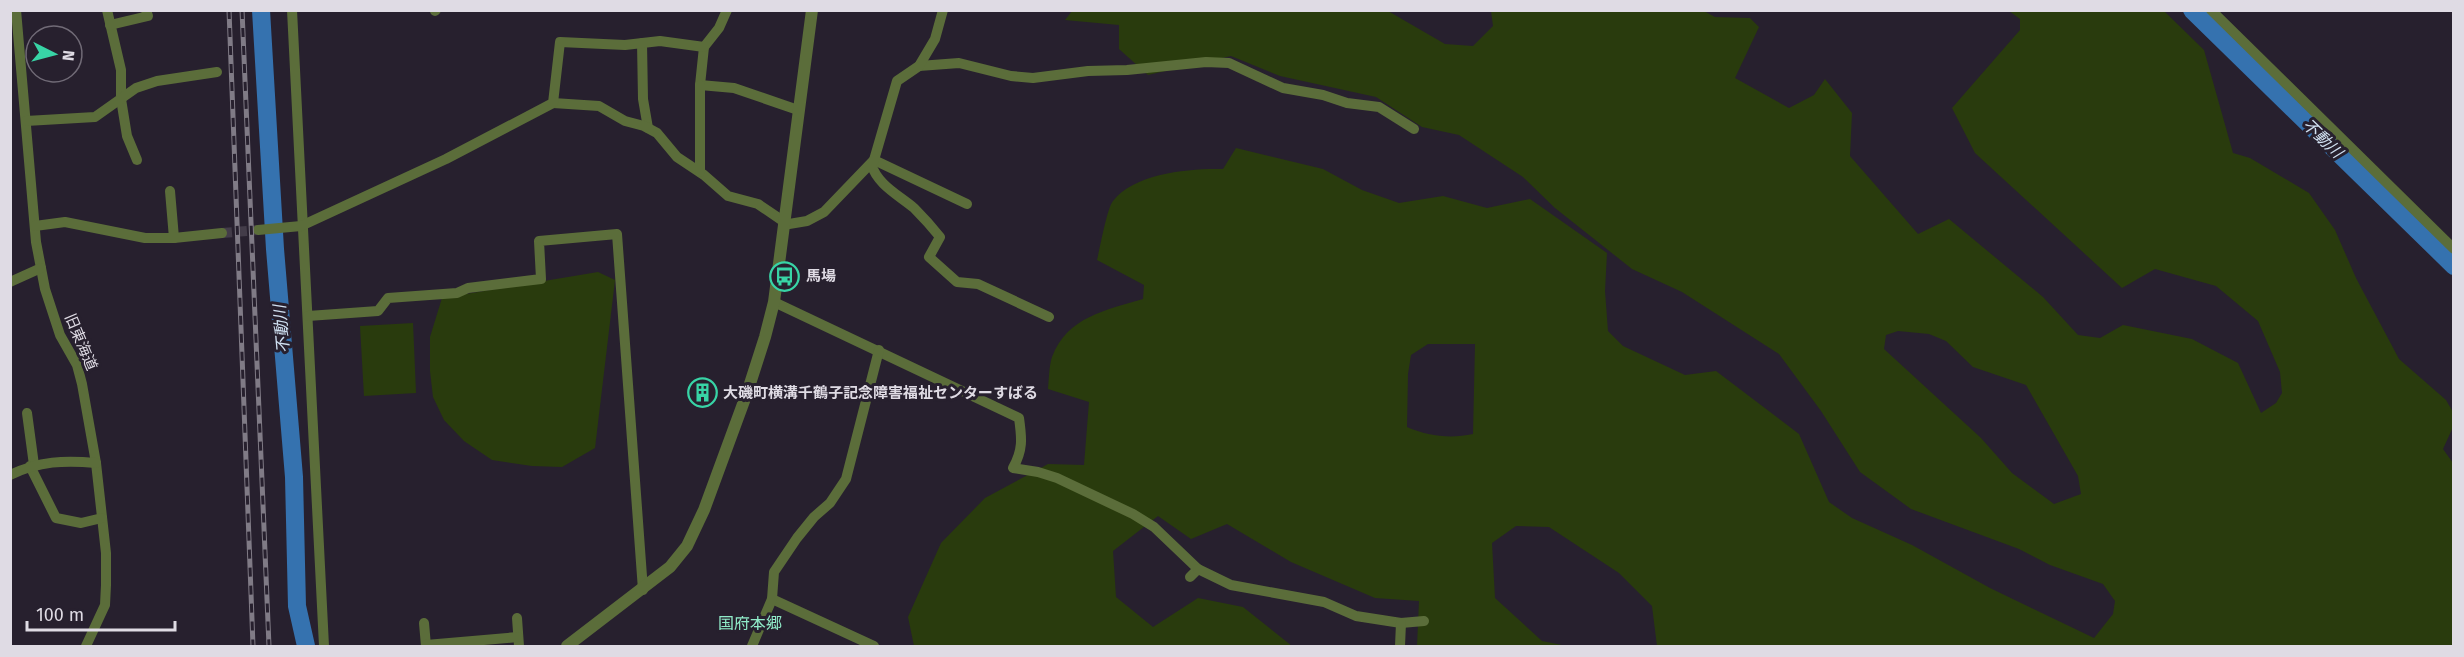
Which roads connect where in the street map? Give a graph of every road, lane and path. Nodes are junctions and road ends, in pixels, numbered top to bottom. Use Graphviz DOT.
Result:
graph roads {
  1 [pos="16,10"];
  2 [pos="107,10"];
  3 [pos="146,10"];
  4 [pos="292,10"];
  5 [pos="727,10"];
  6 [pos="812,10"];
  7 [pos="943,10"];
  8 [pos="2211,10"];
  9 [pos="110,25"];
  10 [pos="642,43"];
  11 [pos="704,47"];
  12 [pos="919,66"];
  13 [pos="217,72"];
  14 [pos="700,85"];
  15 [pos="122,99"];
  16 [pos="553,103"];
  17 [pos="798,110"];
  18 [pos="26,121"];
  19 [pos="648,128"];
  20 [pos="1414,129"];
  21 [pos="136,160"];
  22 [pos="872,162"];
  23 [pos="700,172"];
  24 [pos="170,191"];
  25 [pos="967,204"];
  26 [pos="783,223"];
  27 [pos="35,226"];
  28 [pos="301,226"];
  29 [pos="258,230"];
  30 [pos="222,233"];
  31 [pos="174,238"];
  32 [pos="2454,249"];
  33 [pos="41,268"];
  34 [pos="10,282"];
  35 [pos="774,302"];
  36 [pos="308,316"];
  37 [pos="1048,317"];
  38 [pos="879,350"];
  39 [pos="27,413"];
  40 [pos="96,463"];
  41 [pos="32,466"];
  42 [pos="10,475"];
  43 [pos="102,518"];
  44 [pos="643,590"];
  45 [pos="772,599"];
  46 [pos="516,618"];
  47 [pos="1424,621"];
  48 [pos="424,623"];
  49 [pos="1401,623"];
  50 [pos="519,642"];
  51 [pos="86,646"];
  52 [pos="324,646"];
  53 [pos="426,646"];
  54 [pos="567,646"];
  55 [pos="752,646"];
  56 [pos="874,646"];
  57 [pos="1400,646"];
  1 -- 18 [label="street, 旧東海道"];
  2 -- 9 [label="street"];
  3 -- 9 [label="street"];
  4 -- 28 [label="street"];
  5 -- 11 [label="street"];
  6 -- 17 [label="street"];
  7 -- 12 [label="street"];
  8 -- 32 [label="street"];
  9 -- 15 [label="street"];
  10 -- 11 [label="street"];
  10 -- 16 [label="street"];
  10 -- 19 [label="street"];
  11 -- 14 [label="street"];
  12 -- 20 [label="street"];
  12 -- 22 [label="street"];
  13 -- 15 [label="street"];
  14 -- 17 [label="street"];
  14 -- 23 [label="street"];
  15 -- 18 [label="street"];
  15 -- 21 [label="street"];
  16 -- 19 [label="street"];
  16 -- 28 [label="street"];
  17 -- 26 [label="street"];
  18 -- 27 [label="street, 旧東海道"];
  19 -- 23 [label="street"];
  22 -- 25 [label="street"];
  22 -- 26 [label="street"];
  22 -- 37 [label="street"];
  23 -- 26 [label="street"];
  24 -- 31 [label="street"];
  26 -- 35 [label="street"];
  27 -- 31 [label="street"];
  27 -- 33 [label="street, 旧東海道"];
  28 -- 29 [label="street"];
  28 -- 36 [label="street"];
  30 -- 31 [label="street"];
  33 -- 34 [label="street"];
  33 -- 40 [label="street, 旧東海道"];
  35 -- 38 [label="street"];
  35 -- 44 [label="street"];
  36 -- 44 [label="street"];
  36 -- 52 [label="street"];
  38 -- 45 [label="street"];
  38 -- 49 [label="street"];
  39 -- 41 [label="street"];
  40 -- 41 [label="street"];
  40 -- 43 [label="street, 旧東海道"];
  41 -- 42 [label="street"];
  41 -- 43 [label="street"];
  43 -- 51 [label="street, 旧東海道"];
  44 -- 54 [label="street"];
  45 -- 55 [label="street"];
  45 -- 56 [label="street"];
  46 -- 50 [label="street"];
  47 -- 49 [label="street"];
  48 -- 53 [label="street"];
  49 -- 57 [label="street"];
  50 -- 53 [label="street"];
}
